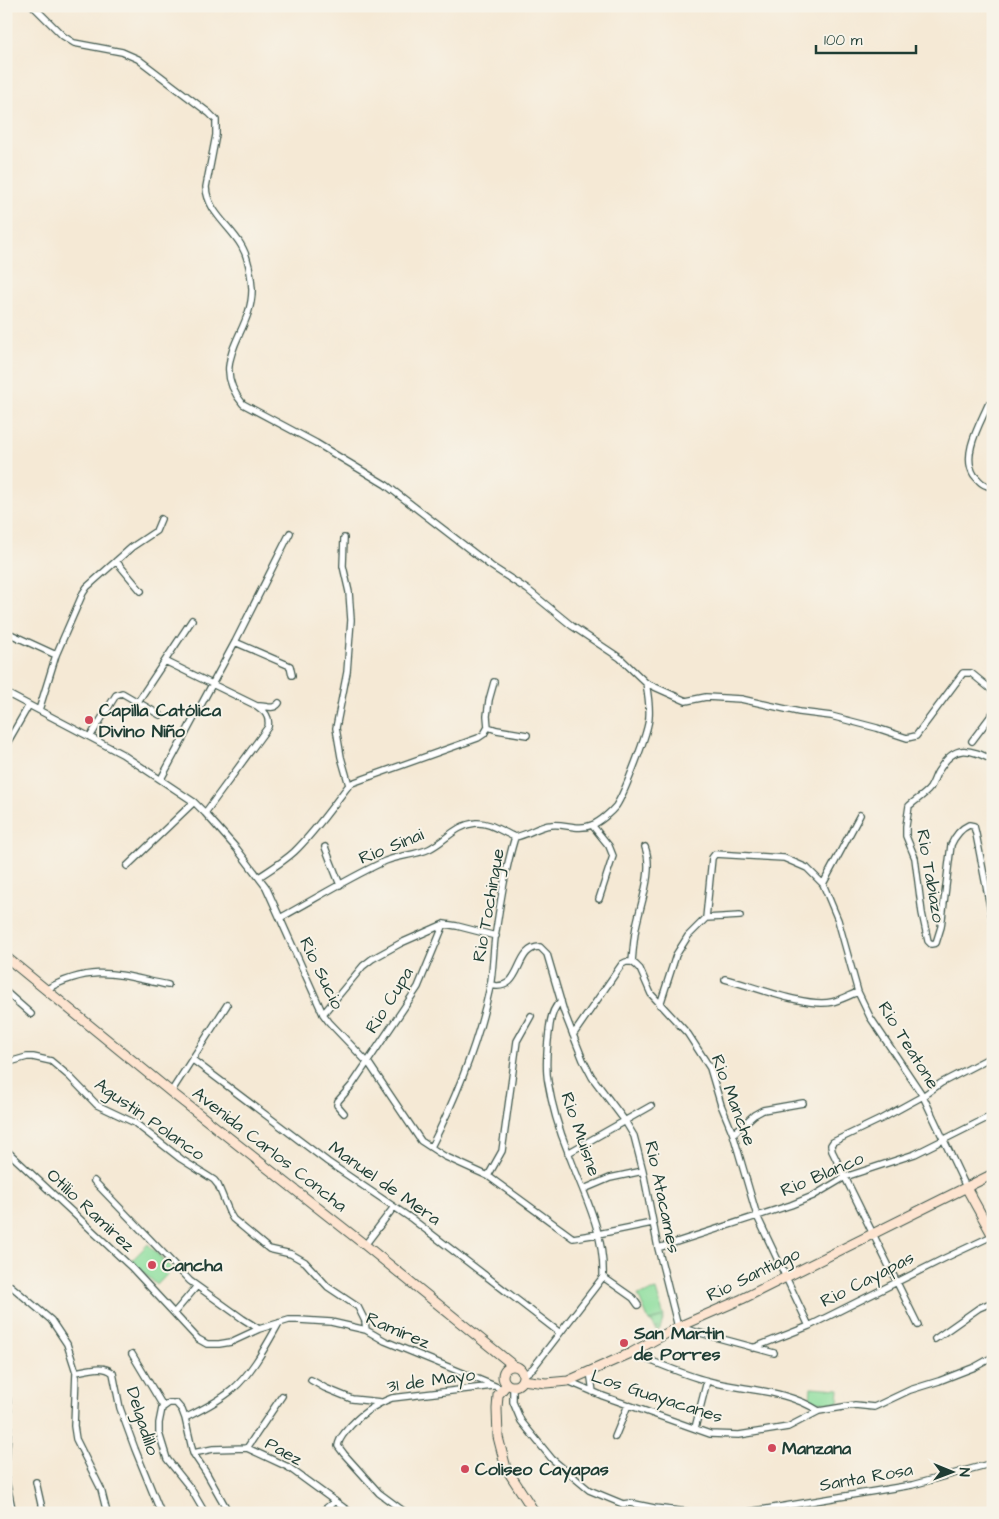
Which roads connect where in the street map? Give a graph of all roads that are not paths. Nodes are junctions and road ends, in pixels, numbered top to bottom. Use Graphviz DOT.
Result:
graph roads {
  1 [pos="33,6"];
  2 [pos="988,405"];
  3 [pos="993,487"];
  4 [pos="161,519"];
  5 [pos="290,533"];
  6 [pos="344,538"];
  7 [pos="116,561"];
  8 [pos="141,591"];
  9 [pos="192,620"];
  10 [pos="6,632"];
  11 [pos="235,642"];
  12 [pos="56,655"];
  13 [pos="165,661"];
  14 [pos="292,675"];
  15 [pos="494,682"];
  16 [pos="646,683"];
  17 [pos="211,684"];
  18 [pos="993,691"];
  19 [pos="6,693"];
  20 [pos="137,702"];
  21 [pos="278,703"];
  22 [pos="29,705"];
  23 [pos="256,706"];
  24 [pos="39,710"];
  25 [pos="993,714"];
  26 [pos="160,715"];
  27 [pos="488,727"];
  28 [pos="527,735"];
  29 [pos="90,737"];
  30 [pos="972,741"];
  31 [pos="6,745"];
  32 [pos="993,760"];
  33 [pos="161,779"];
  34 [pos="349,785"];
  35 [pos="194,802"];
  36 [pos="205,813"];
  37 [pos="860,815"];
  38 [pos="592,825"];
  39 [pos="515,837"];
  40 [pos="324,847"];
  41 [pos="645,847"];
  42 [pos="126,866"];
  43 [pos="259,877"];
  44 [pos="823,884"];
  45 [pos="340,885"];
  46 [pos="599,899"];
  47 [pos="740,916"];
  48 [pos="280,918"];
  49 [pos="706,918"];
  50 [pos="993,922"];
  51 [pos="444,924"];
  52 [pos="496,936"];
  53 [pos="6,958"];
  54 [pos="632,962"];
  55 [pos="725,979"];
  56 [pos="490,985"];
  57 [pos="168,986"];
  58 [pos="45,990"];
  59 [pos="6,992"];
  60 [pos="858,992"];
  61 [pos="561,1001"];
  62 [pos="227,1005"];
  63 [pos="660,1005"];
  64 [pos="31,1014"];
  65 [pos="323,1014"];
  66 [pos="531,1016"];
  67 [pos="573,1035"];
  68 [pos="993,1056"];
  69 [pos="193,1060"];
  70 [pos="368,1062"];
  71 [pos="6,1063"];
  72 [pos="171,1092"];
  73 [pos="923,1096"];
  74 [pos="803,1103"];
  75 [pos="651,1106"];
  76 [pos="344,1113"];
  77 [pos="993,1115"];
  78 [pos="625,1120"];
  79 [pos="733,1134"];
  80 [pos="944,1140"];
  81 [pos="431,1148"];
  82 [pos="6,1150"];
  83 [pos="568,1153"];
  84 [pos="643,1171"];
  85 [pos="993,1174"];
  86 [pos="488,1176"];
  87 [pos="845,1178"];
  88 [pos="94,1180"];
  89 [pos="966,1187"];
  90 [pos="584,1189"];
  91 [pos="394,1207"];
  92 [pos="757,1216"];
  93 [pos="652,1222"];
  94 [pos="872,1233"];
  95 [pos="598,1234"];
  96 [pos="993,1237"];
  97 [pos="365,1245"];
  98 [pos="658,1248"];
  99 [pos="603,1277"];
  100 [pos="786,1277"];
  101 [pos="896,1282"];
  102 [pos="6,1285"];
  103 [pos="197,1286"];
  104 [pos="993,1302"];
  105 [pos="638,1304"];
  106 [pos="174,1313"];
  107 [pos="279,1323"];
  108 [pos="918,1325"];
  109 [pos="809,1326"];
  110 [pos="678,1327"];
  111 [pos="258,1329"];
  112 [pos="366,1330"];
  113 [pos="560,1333"];
  114 [pos="936,1339"];
  115 [pos="754,1348"];
  116 [pos="632,1353"];
  117 [pos="774,1353"];
  118 [pos="132,1354"];
  119 [pos="993,1357"];
  120 [pos="514,1366"];
  121 [pos="76,1372"];
  122 [pos="590,1372"];
  123 [pos="523,1378"];
  124 [pos="312,1380"];
  125 [pos="568,1381"];
  126 [pos="707,1381"];
  127 [pos="6,1386"];
  128 [pos="504,1386"];
  129 [pos="594,1392"];
  130 [pos="282,1396"];
  131 [pos="381,1402"];
  132 [pos="628,1405"];
  133 [pos="163,1406"];
  134 [pos="819,1411"];
  135 [pos="185,1418"];
  136 [pos="695,1428"];
  137 [pos="7,1436"];
  138 [pos="615,1437"];
  139 [pos="247,1448"];
  140 [pos="7,1449"];
  141 [pos="193,1453"];
  142 [pos="6,1462"];
  143 [pos="993,1463"];
  144 [pos="6,1480"];
  145 [pos="36,1482"];
  146 [pos="335,1501"];
  147 [pos="13,1513"];
  148 [pos="43,1513"];
  149 [pos="107,1513"];
  150 [pos="161,1513"];
  151 [pos="205,1513"];
  152 [pos="229,1513"];
  153 [pos="320,1513"];
  154 [pos="352,1513"];
  155 [pos="406,1513"];
  156 [pos="535,1513"];
  157 [pos="697,1513"];
  158 [pos="742,1513"];
  1 -- 16 [label="street"];
  2 -- 3 [label="street"];
  4 -- 7 [label="street"];
  5 -- 11 [label="street"];
  6 -- 34 [label="street"];
  7 -- 8 [label="street"];
  7 -- 12 [label="street"];
  9 -- 13 [label="street"];
  10 -- 12 [label="street"];
  11 -- 14 [label="street"];
  11 -- 17 [label="street"];
  12 -- 24 [label="street"];
  13 -- 17 [label="street"];
  13 -- 20 [label="street"];
  15 -- 27 [label="street"];
  16 -- 18 [label="street"];
  16 -- 38 [label="street"];
  17 -- 23 [label="street"];
  17 -- 33 [label="street"];
  19 -- 22 [label="street, Rio Sucio"];
  20 -- 26 [label="street"];
  20 -- 29 [label="street"];
  21 -- 23 [label="street"];
  22 -- 24 [label="street, Rio Sucio"];
  22 -- 31 [label="street"];
  23 -- 36 [label="street"];
  24 -- 29 [label="street, Rio Sucio"];
  25 -- 30 [label="street"];
  27 -- 28 [label="street"];
  27 -- 34 [label="street"];
  29 -- 33 [label="street, Rio Sucio"];
  32 -- 50 [label="street, Rio Tabiazo"];
  33 -- 35 [label="street, Rio Sucio"];
  34 -- 43 [label="street"];
  35 -- 36 [label="street, Rio Sucio"];
  35 -- 42 [label="street"];
  36 -- 43 [label="street, Rio Sucio"];
  37 -- 44 [label="street"];
  38 -- 39 [label="street, Rio Tochingue"];
  38 -- 46 [label="street"];
  39 -- 45 [label="street, Rio Sinai"];
  39 -- 52 [label="street, Rio Tochingue"];
  40 -- 45 [label="street"];
  41 -- 54 [label="street"];
  43 -- 48 [label="street, Rio Sucio"];
  44 -- 49 [label="street, Rio Teatone"];
  44 -- 60 [label="street, Rio Teatone"];
  45 -- 48 [label="street, Rio Sinai"];
  47 -- 49 [label="street"];
  48 -- 65 [label="street, Rio Sucio"];
  49 -- 63 [label="street"];
  51 -- 52 [label="street"];
  51 -- 65 [label="street"];
  51 -- 70 [label="street, Rio Cupa"];
  52 -- 56 [label="street, Rio Tochingue"];
  53 -- 58 [label="street, Avenida Carlos Concha"];
  54 -- 63 [label="street, Rio Manche"];
  54 -- 67 [label="street"];
  55 -- 60 [label="street"];
  56 -- 61 [label="street, Rio Atacames"];
  56 -- 81 [label="street, Rio Tochingue"];
  57 -- 58 [label="street"];
  58 -- 72 [label="street, Avenida Carlos Concha"];
  59 -- 64 [label="street"];
  60 -- 73 [label="street, Rio Teatone"];
  61 -- 67 [label="street, Rio Atacames"];
  61 -- 83 [label="street, Rio Muisne"];
  62 -- 69 [label="street"];
  63 -- 79 [label="street, Rio Manche"];
  65 -- 70 [label="street, Rio Sucio"];
  66 -- 86 [label="street"];
  67 -- 78 [label="street, Rio Atacames"];
  68 -- 73 [label="street"];
  69 -- 72 [label="street"];
  69 -- 91 [label="street, Manuel de Mera"];
  70 -- 76 [label="street, Rio Cupa"];
  70 -- 81 [label="street, Rio Sucio"];
  71 -- 112 [label="street, Agustin Polanco"];
  72 -- 97 [label="street, Avenida Carlos Concha"];
  73 -- 80 [label="street, Rio Teatone"];
  73 -- 87 [label="street"];
  74 -- 79 [label="street"];
  75 -- 78 [label="street"];
  77 -- 80 [label="street, Rio Blanco"];
  78 -- 83 [label="street"];
  78 -- 84 [label="street, Rio Atacames"];
  79 -- 92 [label="street, Rio Manche"];
  80 -- 87 [label="street, Rio Blanco"];
  80 -- 89 [label="street, Rio Teatone"];
  81 -- 86 [label="street, Rio Sucio"];
  82 -- 106 [label="street, Otilio Ramirez"];
  83 -- 90 [label="street, Rio Muisne"];
  84 -- 90 [label="street"];
  84 -- 93 [label="street, Rio Atacames"];
  85 -- 89 [label="street, Rio Santiago"];
  86 -- 95 [label="street, Rio Sucio"];
  87 -- 92 [label="street, Rio Blanco"];
  87 -- 94 [label="street"];
  88 -- 103 [label="street"];
  89 -- 94 [label="street, Rio Santiago"];
  89 -- 96 [label="street, Rio Teatone"];
  90 -- 95 [label="street, Rio Muisne"];
  91 -- 97 [label="street"];
  91 -- 113 [label="street, Manuel de Mera"];
  92 -- 98 [label="street, Rio Blanco"];
  92 -- 100 [label="street, Rio Manche"];
  93 -- 95 [label="street, Rio Sucio"];
  93 -- 98 [label="street, Rio Atacames"];
  94 -- 100 [label="street, Rio Santiago"];
  94 -- 101 [label="street"];
  95 -- 99 [label="street, Rio Muisne"];
  96 -- 101 [label="street, Rio Cayapas"];
  97 -- 120 [label="street, Avenida Carlos Concha"];
  98 -- 110 [label="street, Rio Atacames"];
  99 -- 105 [label="street"];
  99 -- 113 [label="street"];
  100 -- 109 [label="street, Rio Manche"];
  100 -- 110 [label="street, Rio Santiago"];
  101 -- 108 [label="street"];
  101 -- 109 [label="street, Rio Cayapas"];
  102 -- 121 [label="street"];
  103 -- 106 [label="street"];
  103 -- 111 [label="street"];
  104 -- 114 [label="street"];
  106 -- 111 [label="street, Otilio Ramirez"];
  107 -- 111 [label="street, Otilio Ramirez"];
  107 -- 112 [label="street, Ramírez"];
  107 -- 135 [label="street"];
  109 -- 115 [label="street, Rio Cayapas"];
  110 -- 115 [label="street"];
  110 -- 116 [label="street, Rio Santiago"];
  112 -- 128 [label="street, Ramírez"];
  113 -- 123 [label="street"];
  115 -- 117 [label="street"];
  116 -- 122 [label="street, Rio Santiago"];
  116 -- 126 [label="street"];
  118 -- 133 [label="street"];
  119 -- 134 [label="street, Los Guayacanes"];
  120 -- 123 [label="street"];
  120 -- 128 [label="street"];
  121 -- 149 [label="street"];
  121 -- 150 [label="street, Delgadillo"];
  122 -- 125 [label="street, Rio Santiago"];
  122 -- 129 [label="street"];
  123 -- 125 [label="street, Rio Santiago"];
  123 -- 128 [label="street"];
  124 -- 131 [label="street"];
  125 -- 129 [label="street, Los Guayacanes"];
  126 -- 134 [label="street"];
  126 -- 136 [label="street"];
  127 -- 137 [label="street"];
  128 -- 131 [label="street, 31 de Mayo"];
  128 -- 156 [label="street"];
  128 -- 157 [label="street"];
  129 -- 132 [label="street, Los Guayacanes"];
  130 -- 139 [label="street"];
  131 -- 155 [label="street, 31 de Mayo"];
  132 -- 136 [label="street, Los Guayacanes"];
  132 -- 138 [label="street"];
  133 -- 135 [label="street"];
  133 -- 151 [label="street"];
  134 -- 136 [label="street, Los Guayacanes"];
  135 -- 141 [label="street"];
  137 -- 140 [label="street"];
  139 -- 141 [label="street, Paez"];
  139 -- 146 [label="street, Paez"];
  140 -- 142 [label="street"];
  141 -- 152 [label="street"];
  143 -- 158 [label="street, Santa Rosa"];
  144 -- 147 [label="street"];
  145 -- 148 [label="street"];
  146 -- 153 [label="street"];
  146 -- 154 [label="street, Paez"];
}
